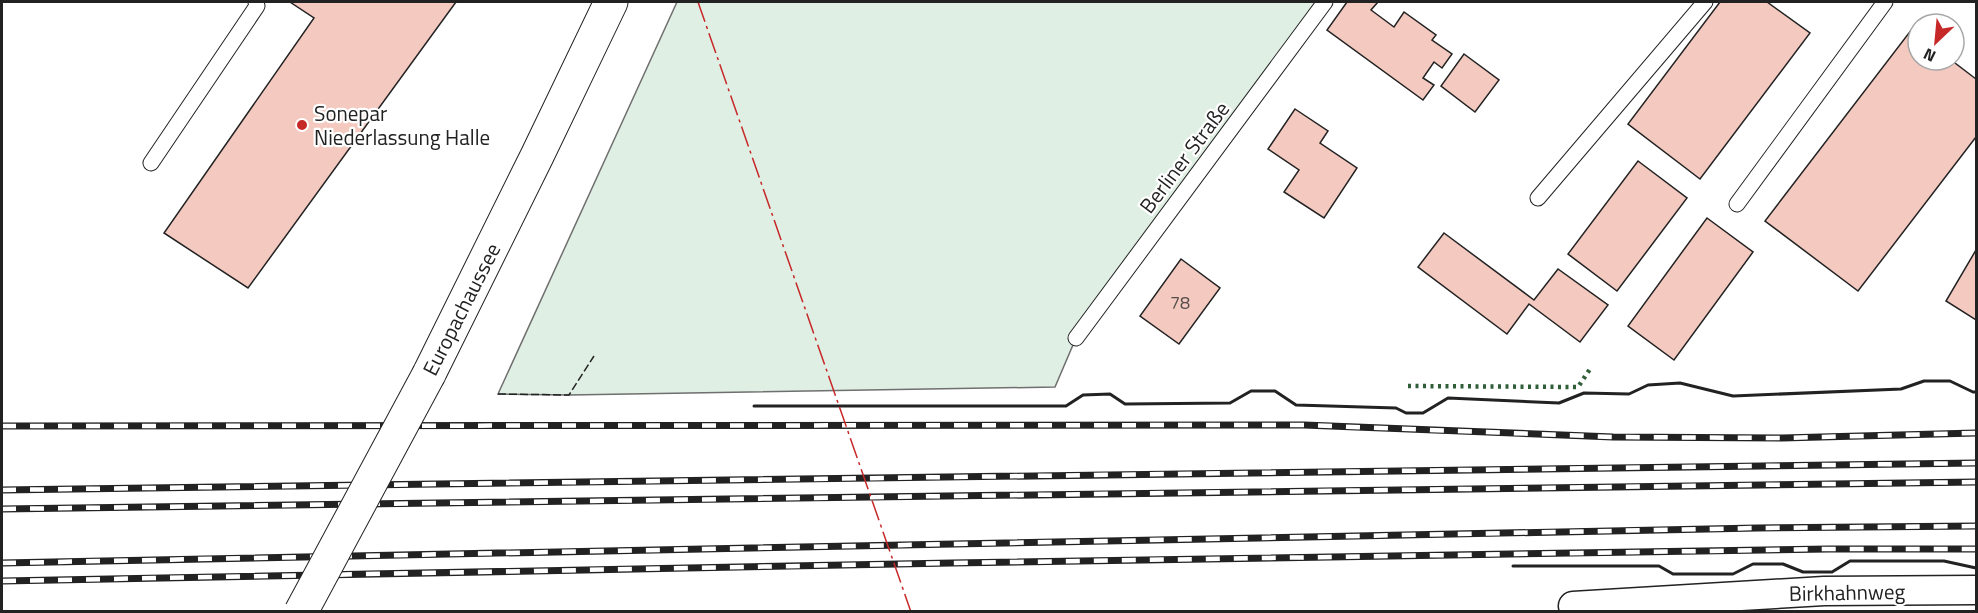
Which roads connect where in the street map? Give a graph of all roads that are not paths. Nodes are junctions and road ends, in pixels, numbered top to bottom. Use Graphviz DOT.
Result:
graph roads {
  1 [pos="256,2"];
  2 [pos="610,2"];
  3 [pos="1325,2"];
  4 [pos="1705,2"];
  5 [pos="1885,2"];
  6 [pos="151,163"];
  7 [pos="1538,198"];
  8 [pos="1737,204"];
  9 [pos="1076,338"];
  10 [pos="1977,590"];
  11 [pos="1573,606"];
  12 [pos="301,612"];
  1 -- 6 [label="lane"];
  2 -- 12 [label="main road, Europachaussee, bridge"];
  3 -- 9 [label="lane, Berliner Straße"];
  4 -- 7 [label="lane"];
  5 -- 8 [label="lane"];
  10 -- 11 [label="street, Birkhahnweg"];
}
